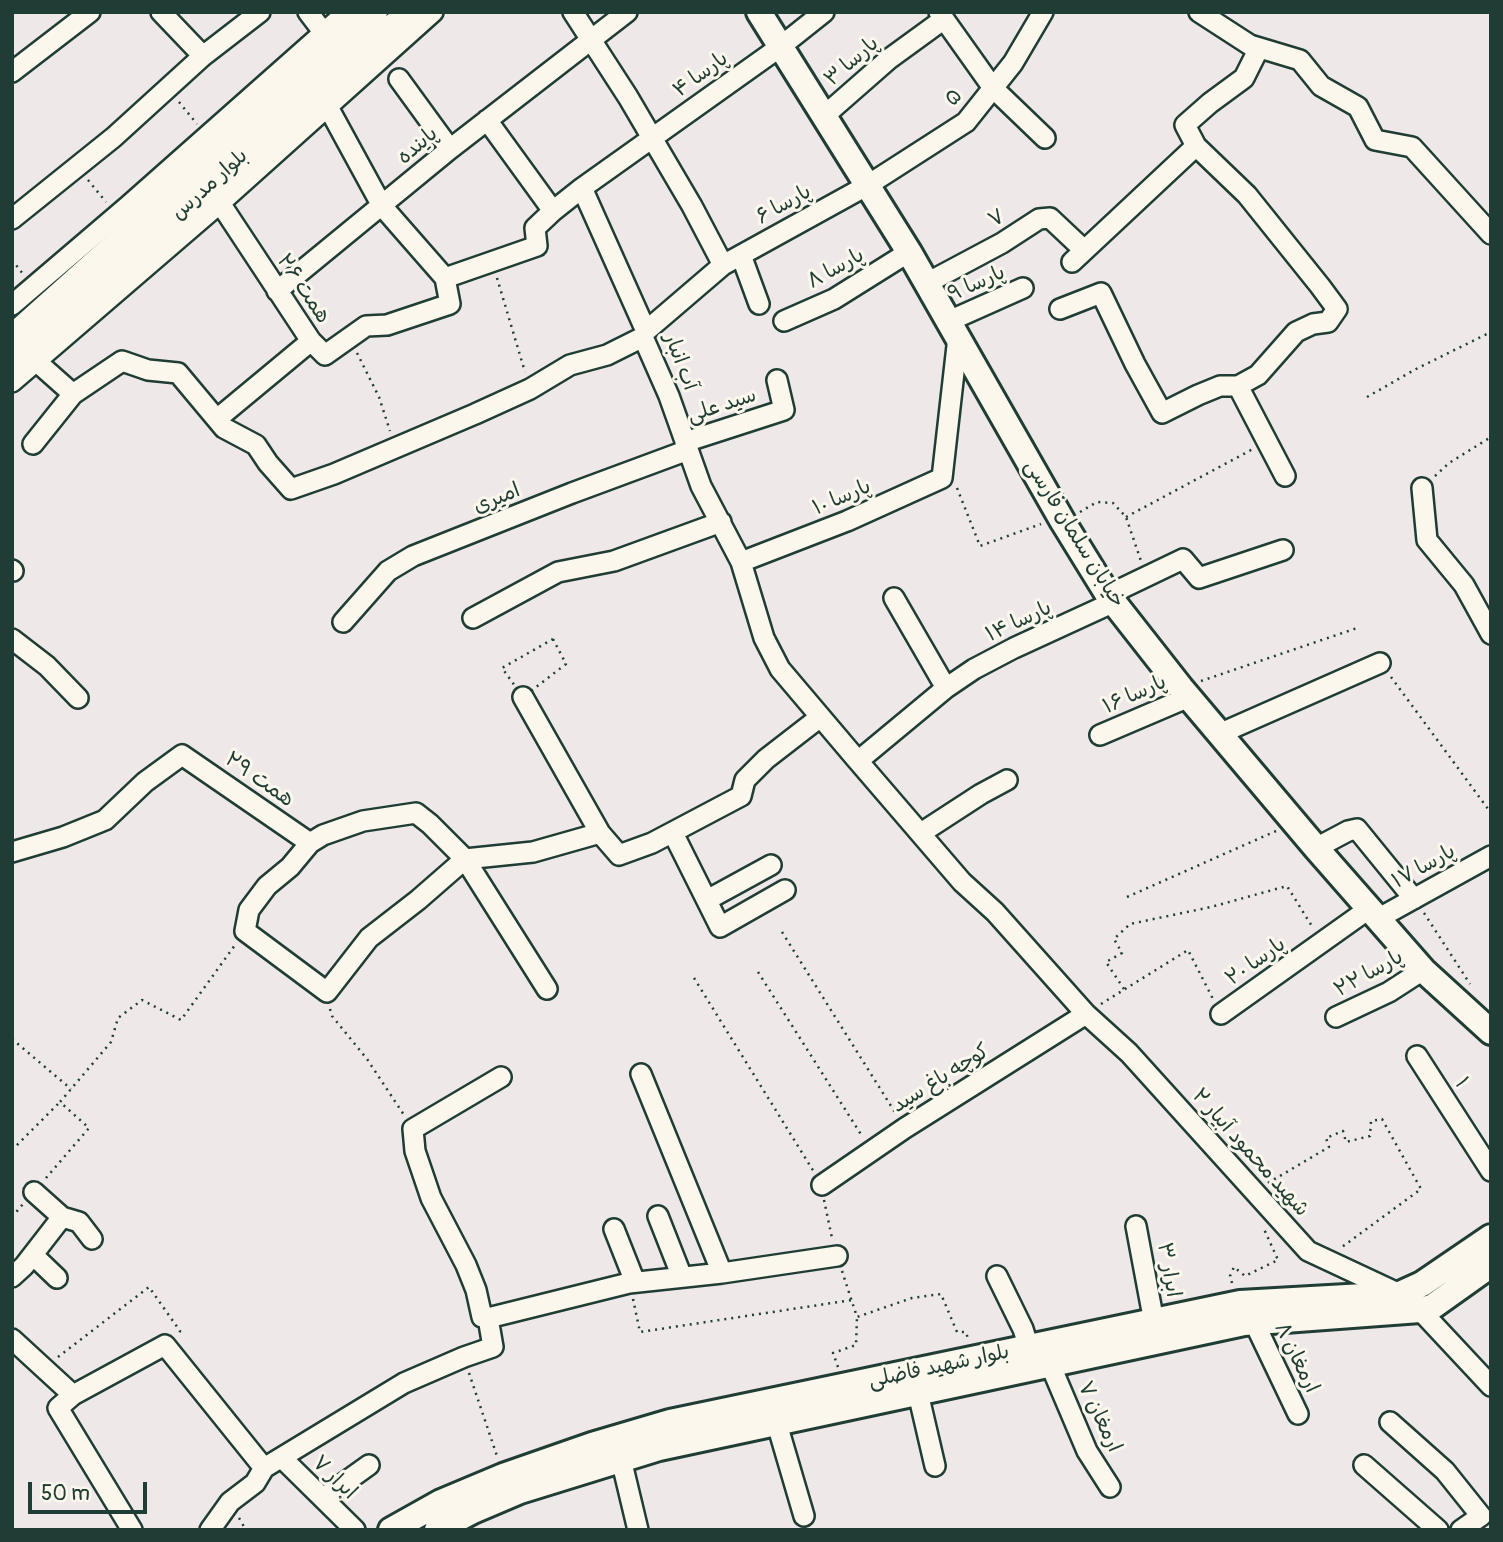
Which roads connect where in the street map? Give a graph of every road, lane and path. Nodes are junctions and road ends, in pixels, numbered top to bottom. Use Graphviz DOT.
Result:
graph roads {
  1 [pos="90,12"];
  2 [pos="161,12"];
  3 [pos="260,12"];
  4 [pos="308,12"];
  5 [pos="347,12"];
  6 [pos="375,12"];
  7 [pos="410,12"];
  8 [pos="433,12"];
  9 [pos="573,12"];
  10 [pos="627,12"];
  11 [pos="759,12"];
  12 [pos="824,12"];
  13 [pos="1043,12"];
  14 [pos="1199,12"];
  15 [pos="941,15"];
  16 [pos="324,33"];
  17 [pos="592,39"];
  18 [pos="780,47"];
  19 [pos="1259,48"];
  20 [pos="203,56"];
  21 [pos="12,72"];
  22 [pos="399,79"];
  23 [pos="993,88"];
  24 [pos="168,89"];
  25 [pos="328,107"];
  26 [pos="824,116"];
  27 [pos="487,120"];
  28 [pos="207,136"];
  29 [pos="1045,138"];
  30 [pos="650,140"];
  31 [pos="1196,146"];
  32 [pos="450,149"];
  33 [pos="78,166"];
  34 [pos="868,186"];
  35 [pos="582,188"];
  36 [pos="220,203"];
  37 [pos="382,206"];
  38 [pos="554,211"];
  39 [pos="117,216"];
  40 [pos="12,219"];
  41 [pos="1491,234"];
  42 [pos="909,252"];
  43 [pos="741,255"];
  44 [pos="492,262"];
  45 [pos="723,265"];
  46 [pos="445,278"];
  47 [pos="927,283"];
  48 [pos="1023,288"];
  49 [pos="277,291"];
  50 [pos="759,304"];
  51 [pos="12,305"];
  52 [pos="1060,309"];
  53 [pos="784,321"];
  54 [pos="953,329"];
  55 [pos="1491,332"];
  56 [pos="645,334"];
  57 [pos="12,337"];
  58 [pos="349,338"];
  59 [pos="311,341"];
  60 [pos="24,361"];
  61 [pos="777,380"];
  62 [pos="12,382"];
  63 [pos="1238,386"];
  64 [pos="530,389"];
  65 [pos="73,394"];
  66 [pos="1367,397"];
  67 [pos="216,419"];
  68 [pos="1491,437"];
  69 [pos="1267,442"];
  70 [pos="33,444"];
  71 [pos="687,446"];
  72 [pos="395,447"];
  73 [pos="945,458"];
  74 [pos="1285,476"];
  75 [pos="1422,488"];
  76 [pos="1126,517"];
  77 [pos="1062,519"];
  78 [pos="721,523"];
  79 [pos="1283,550"];
  80 [pos="741,562"];
  81 [pos="1153,573"];
  82 [pos="894,598"];
  83 [pos="1111,598"];
  84 [pos="473,618"];
  85 [pos="343,622"];
  86 [pos="1357,628"];
  87 [pos="1491,634"];
  88 [pos="12,639"];
  89 [pos="1380,663"];
  90 [pos="946,688"];
  91 [pos="1185,693"];
  92 [pos="78,698"];
  93 [pos="523,698"];
  94 [pos="819,718"];
  95 [pos="1219,734"];
  96 [pos="1100,735"];
  97 [pos="858,761"];
  98 [pos="1007,780"];
  99 [pos="1491,813"];
  100 [pos="1295,823"];
  101 [pos="600,833"];
  102 [pos="673,833"];
  103 [pos="921,833"];
  104 [pos="310,842"];
  105 [pos="1316,848"];
  106 [pos="12,852"];
  107 [pos="1491,856"];
  108 [pos="465,859"];
  109 [pos="771,865"];
  110 [pos="785,890"];
  111 [pos="1127,897"];
  112 [pos="1414,899"];
  113 [pos="707,900"];
  114 [pos="1375,913"];
  115 [pos="245,931"];
  116 [pos="782,932"];
  117 [pos="1323,942"];
  118 [pos="1423,970"];
  119 [pos="758,972"];
  120 [pos="694,978"];
  121 [pos="547,989"];
  122 [pos="1124,989"];
  123 [pos="327,992"];
  124 [pos="1475,992"];
  125 [pos="1086,1014"];
  126 [pos="1221,1014"];
  127 [pos="1336,1017"];
  128 [pos="1491,1031"];
  129 [pos="12,1039"];
  130 [pos="1417,1055"];
  131 [pos="641,1074"];
  132 [pos="501,1077"];
  133 [pos="71,1089"];
  134 [pos="60,1102"];
  135 [pos="905,1128"];
  136 [pos="413,1129"];
  137 [pos="12,1150"];
  138 [pos="872,1151"];
  139 [pos="1491,1171"];
  140 [pos="822,1185"];
  141 [pos="1254,1191"];
  142 [pos="34,1192"];
  143 [pos="659,1216"];
  144 [pos="12,1217"];
  145 [pos="61,1217"];
  146 [pos="1260,1222"];
  147 [pos="1136,1226"];
  148 [pos="614,1229"];
  149 [pos="1491,1237"];
  150 [pos="92,1239"];
  151 [pos="33,1255"];
  152 [pos="837,1256"];
  153 [pos="1326,1259"];
  154 [pos="1491,1265"];
  155 [pos="722,1273"];
  156 [pos="997,1276"];
  157 [pos="12,1277"];
  158 [pos="682,1277"];
  159 [pos="57,1278"];
  160 [pos="632,1283"];
  161 [pos="1400,1293"];
  162 [pos="852,1300"];
  163 [pos="1293,1310"];
  164 [pos="1420,1310"];
  165 [pos="1247,1312"];
  166 [pos="857,1317"];
  167 [pos="488,1318"];
  168 [pos="1154,1322"];
  169 [pos="12,1339"];
  170 [pos="1029,1348"];
  171 [pos="173,1355"];
  172 [pos="464,1357"];
  173 [pos="972,1360"];
  174 [pos="1050,1364"];
  175 [pos="44,1367"];
  176 [pos="845,1386"];
  177 [pos="1491,1386"];
  178 [pos="918,1393"];
  179 [pos="73,1395"];
  180 [pos="1298,1414"];
  181 [pos="1390,1422"];
  182 [pos="777,1424"];
  183 [pos="282,1458"];
  184 [pos="621,1459"];
  185 [pos="369,1465"];
  186 [pos="1364,1465"];
  187 [pos="935,1466"];
  188 [pos="264,1468"];
  189 [pos="503,1476"];
  190 [pos="1110,1487"];
  191 [pos="323,1498"];
  192 [pos="804,1517"];
  193 [pos="443,1518"];
  194 [pos="1486,1521"];
  195 [pos="132,1530"];
  196 [pos="210,1530"];
  197 [pos="355,1530"];
  198 [pos="391,1530"];
  199 [pos="638,1530"];
  200 [pos="1438,1530"];
  201 [pos="1461,1530"];
  1 -- 21 [label="street"];
  2 -- 20 [label="street"];
  3 -- 20 [label="street"];
  4 -- 16 [label="street"];
  5 -- 16 [label="street"];
  6 -- 57 [label="main road, بلوار مدرس"];
  7 -- 60 [label="main road, بلوار مدرس"];
  8 -- 25 [label="street"];
  9 -- 17 [label="street"];
  10 -- 17 [label="street, پاینده"];
  11 -- 18 [label="main road, خیابان سلمان فارسی"];
  12 -- 18 [label="street, پارسا ۴"];
  13 -- 23 [label="street, ۵"];
  14 -- 19 [label="street"];
  15 -- 23 [label="street"];
  15 -- 26 [label="street, پارسا ۳"];
  16 -- 28 [label="street"];
  17 -- 27 [label="street, پاینده"];
  17 -- 30 [label="street"];
  18 -- 26 [label="main road, خیابان سلمان فارسی"];
  18 -- 30 [label="street, پارسا ۴"];
  19 -- 31 [label="street"];
  19 -- 41 [label="street"];
  20 -- 24 [label="street"];
  22 -- 32 [label="street"];
  23 -- 29 [label="street"];
  23 -- 34 [label="street, ۵"];
  24 -- 28 [label="path"];
  24 -- 33 [label="street"];
  25 -- 36 [label="street"];
  25 -- 37 [label="street"];
  26 -- 34 [label="main road, خیابان سلمان فارسی"];
  27 -- 32 [label="street, پاینده"];
  27 -- 38 [label="street"];
  28 -- 39 [label="street"];
  30 -- 35 [label="street, پارسا ۴"];
  30 -- 45 [label="street"];
  31 -- 47 [label="street, ۷"];
  31 -- 63 [label="street"];
  32 -- 37 [label="street, پاینده"];
  33 -- 39 [label="path"];
  33 -- 40 [label="street"];
  34 -- 42 [label="main road, خیابان سلمان فارسی"];
  34 -- 43 [label="street, پارسا ۶"];
  35 -- 38 [label="street, پارسا ۴"];
  35 -- 56 [label="street, آب انبار"];
  36 -- 49 [label="street, همت ۲۶"];
  36 -- 60 [label="street"];
  37 -- 46 [label="street"];
  37 -- 49 [label="street, پاینده"];
  38 -- 44 [label="street, پارسا ۴"];
  39 -- 51 [label="street"];
  42 -- 47 [label="main road, خیابان سلمان فارسی"];
  42 -- 53 [label="street, پارسا ۸"];
  43 -- 45 [label="street, پارسا ۶"];
  43 -- 50 [label="street"];
  44 -- 46 [label="street"];
  44 -- 64 [label="path"];
  45 -- 56 [label="street, پارسا ۶"];
  46 -- 58 [label="street, همت ۲۶"];
  47 -- 54 [label="main road, خیابان سلمان فارسی"];
  48 -- 54 [label="street, پارسا ۹"];
  49 -- 59 [label="street, همت ۲۶"];
  52 -- 63 [label="street"];
  54 -- 73 [label="street, پارسا ۱۰"];
  54 -- 77 [label="main road, خیابان سلمان فارسی"];
  55 -- 66 [label="path"];
  56 -- 64 [label="street, پارسا ۶"];
  56 -- 71 [label="street, آب انبار"];
  58 -- 59 [label="street, همت ۲۶"];
  58 -- 72 [label="path"];
  59 -- 67 [label="street"];
  60 -- 62 [label="street"];
  60 -- 65 [label="street"];
  61 -- 71 [label="street, سید علی"];
  63 -- 69 [label="street"];
  64 -- 72 [label="street, پارسا ۶"];
  65 -- 67 [label="street"];
  65 -- 70 [label="street"];
  67 -- 72 [label="street, پارسا ۶"];
  68 -- 75 [label="path"];
  69 -- 74 [label="street"];
  69 -- 76 [label="path"];
  71 -- 78 [label="street"];
  71 -- 85 [label="street, امیری"];
  73 -- 77 [label="path"];
  73 -- 80 [label="street, پارسا ۱۰"];
  75 -- 87 [label="street"];
  76 -- 77 [label="path"];
  76 -- 81 [label="path"];
  77 -- 83 [label="main road, خیابان سلمان فارسی"];
  78 -- 80 [label="street"];
  78 -- 84 [label="street"];
  79 -- 81 [label="street, پارسا ۱۴"];
  80 -- 94 [label="street, شهید محمود آبیار ۲"];
  81 -- 83 [label="street, پارسا ۱۴"];
  82 -- 90 [label="street"];
  83 -- 90 [label="street, پارسا ۱۴"];
  83 -- 91 [label="main road, خیابان سلمان فارسی"];
  86 -- 91 [label="path"];
  88 -- 92 [label="street"];
  89 -- 95 [label="street"];
  89 -- 99 [label="path"];
  90 -- 97 [label="street, پارسا ۱۴"];
  91 -- 95 [label="main road, خیابان سلمان فارسی"];
  91 -- 96 [label="street, پارسا ۱۶"];
  93 -- 93 [label="path"];
  93 -- 101 [label="street"];
  94 -- 97 [label="street, شهید محمود آبیار ۲"];
  94 -- 102 [label="street"];
  95 -- 100 [label="main road, خیابان سلمان فارسی"];
  97 -- 103 [label="street, شهید محمود آبیار ۲"];
  98 -- 103 [label="street"];
  100 -- 105 [label="main road, خیابان سلمان فارسی"];
  100 -- 111 [label="path"];
  101 -- 102 [label="street"];
  101 -- 108 [label="street"];
  102 -- 113 [label="street"];
  103 -- 125 [label="street, شهید محمود آبیار ۲"];
  104 -- 106 [label="street, همت ۲۹"];
  104 -- 108 [label="street"];
  104 -- 115 [label="street"];
  105 -- 112 [label="street"];
  105 -- 114 [label="main road, خیابان سلمان فارسی"];
  107 -- 112 [label="street, پارسا ۱۷"];
  108 -- 121 [label="street"];
  108 -- 123 [label="street"];
  109 -- 113 [label="street"];
  110 -- 113 [label="street"];
  112 -- 114 [label="street, پارسا ۱۷"];
  112 -- 124 [label="path"];
  114 -- 117 [label="street, پارسا ۲۰"];
  114 -- 118 [label="main road, خیابان سلمان فارسی"];
  115 -- 123 [label="street"];
  115 -- 133 [label="path"];
  116 -- 135 [label="path"];
  117 -- 122 [label="path"];
  117 -- 126 [label="street, پارسا ۲۰"];
  118 -- 127 [label="street, پارسا ۲۲"];
  118 -- 128 [label="main road, خیابان سلمان فارسی"];
  119 -- 138 [label="path"];
  120 -- 140 [label="path"];
  122 -- 125 [label="path, پارسا ۲۰"];
  122 -- 126 [label="path, پارسا ۲۰"];
  123 -- 136 [label="path"];
  125 -- 135 [label="street, کوچه باغ سید"];
  125 -- 141 [label="street, شهید محمود آبیار ۲"];
  129 -- 133 [label="path"];
  130 -- 139 [label="street, ۱"];
  131 -- 155 [label="street"];
  132 -- 136 [label="street"];
  133 -- 134 [label="path"];
  134 -- 137 [label="path"];
  134 -- 142 [label="path"];
  135 -- 138 [label="street, کوچه باغ سید"];
  136 -- 167 [label="street"];
  138 -- 140 [label="street, کوچه باغ سید"];
  140 -- 152 [label="path"];
  141 -- 153 [label="street, شهید محمود آبیار ۲"];
  141 -- 153 [label="path"];
  142 -- 144 [label="path"];
  142 -- 145 [label="street"];
  143 -- 158 [label="street"];
  145 -- 150 [label="street"];
  145 -- 151 [label="street"];
  146 -- 165 [label="path"];
  147 -- 168 [label="street, ابرار ۳"];
  148 -- 160 [label="street"];
  149 -- 161 [label="main road, بلوار شهید فاضلی"];
  151 -- 157 [label="street"];
  151 -- 159 [label="street"];
  152 -- 155 [label="street"];
  152 -- 162 [label="path"];
  153 -- 161 [label="street, شهید محمود آبیار ۲"];
  154 -- 164 [label="main road, بلوار شهید فاضلی"];
  155 -- 158 [label="street"];
  156 -- 170 [label="street"];
  158 -- 160 [label="street"];
  160 -- 162 [label="path"];
  160 -- 167 [label="street"];
  161 -- 163 [label="main road, بلوار شهید فاضلی"];
  162 -- 166 [label="path"];
  163 -- 164 [label="main road, بلوار شهید فاضلی"];
  163 -- 165 [label="main road, بلوار شهید فاضلی"];
  164 -- 177 [label="street"];
  165 -- 168 [label="main road, بلوار شهید فاضلی"];
  165 -- 174 [label="main road, بلوار شهید فاضلی"];
  165 -- 180 [label="street, ارمغان ۸"];
  166 -- 173 [label="path"];
  166 -- 176 [label="path"];
  167 -- 172 [label="street"];
  168 -- 170 [label="main road, بلوار شهید فاضلی"];
  169 -- 175 [label="street"];
  170 -- 173 [label="main road, بلوار شهید فاضلی"];
  171 -- 175 [label="path"];
  171 -- 179 [label="street"];
  171 -- 188 [label="street"];
  172 -- 183 [label="street"];
  172 -- 189 [label="path"];
  173 -- 176 [label="main road, بلوار شهید فاضلی"];
  174 -- 178 [label="main road, بلوار شهید فاضلی"];
  174 -- 190 [label="street, ارمغان ۷"];
  175 -- 179 [label="street"];
  176 -- 189 [label="main road, بلوار شهید فاضلی"];
  178 -- 182 [label="main road, بلوار شهید فاضلی"];
  178 -- 187 [label="street"];
  179 -- 195 [label="street"];
  181 -- 194 [label="street"];
  182 -- 184 [label="main road, بلوار شهید فاضلی"];
  182 -- 192 [label="street"];
  183 -- 188 [label="street"];
  183 -- 191 [label="street, ابرار ۷"];
  184 -- 193 [label="main road, بلوار شهید فاضلی"];
  184 -- 199 [label="street"];
  185 -- 191 [label="street"];
  186 -- 200 [label="street"];
  188 -- 196 [label="street"];
  189 -- 193 [label="main road, بلوار شهید فاضلی"];
  191 -- 197 [label="street, ابرار ۷"];
  193 -- 198 [label="main road, بلوار شهید فاضلی"];
  194 -- 201 [label="street"];
}
